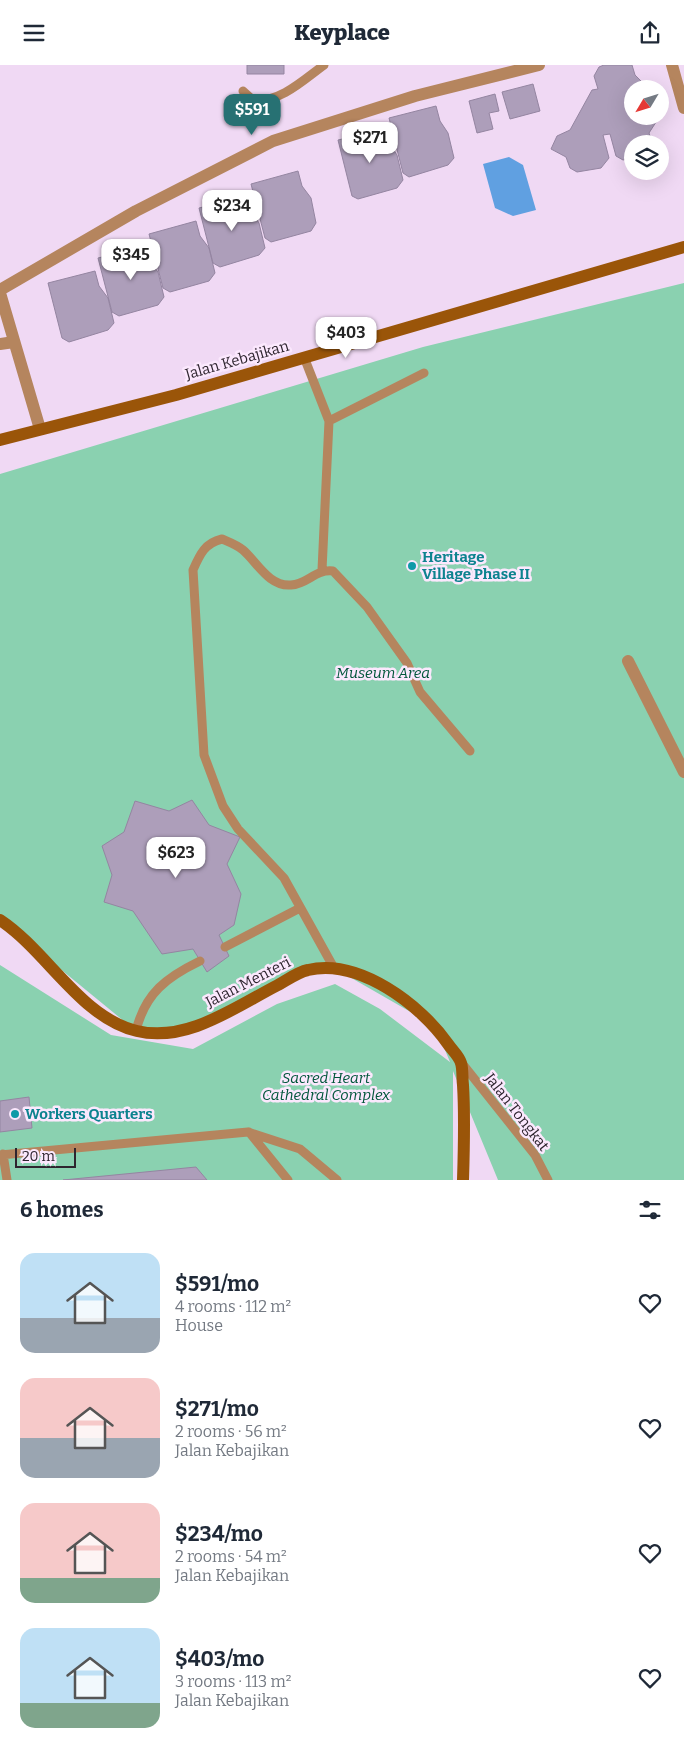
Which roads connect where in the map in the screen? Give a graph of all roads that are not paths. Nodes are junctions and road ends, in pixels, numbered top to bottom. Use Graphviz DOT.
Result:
graph roads {
  1 [pos="324,65"];
  2 [pos="539,65"];
  3 [pos="672,65"];
  4 [pos="242,91"];
  5 [pos="684,108"];
  6 [pos="684,247"];
  7 [pos="0,292"];
  8 [pos="14,342"];
  9 [pos="0,344"];
  10 [pos="304,357"];
  11 [pos="424,373"];
  12 [pos="329,421"];
  13 [pos="40,429"];
  14 [pos="0,440"];
  15 [pos="322,570"];
  16 [pos="628,661"];
  17 [pos="470,751"];
  18 [pos="684,772"];
  19 [pos="300,908"];
  20 [pos="1,922"];
  21 [pos="225,947"];
  22 [pos="200,961"];
  23 [pos="334,968"];
  24 [pos="136,1031"];
  25 [pos="461,1062"];
  26 [pos="248,1132"];
  27 [pos="1,1155"];
  28 [pos="7,1180"];
  29 [pos="288,1180"];
  30 [pos="337,1180"];
  31 [pos="463,1180"];
  32 [pos="548,1180"];
  1 -- 4 [label="lane"];
  2 -- 7 [label="street"];
  3 -- 5 [label="street"];
  6 -- 10 [label="street, Jalan Kebajikan"];
  7 -- 8 [label="street"];
  8 -- 9 [label="street"];
  8 -- 13 [label="street"];
  10 -- 12 [label="lane"];
  10 -- 13 [label="street, Jalan Kebajikan"];
  11 -- 12 [label="lane"];
  12 -- 15 [label="lane"];
  13 -- 14 [label="street, Jalan Kebajikan"];
  15 -- 17 [label="lane"];
  15 -- 19 [label="lane"];
  16 -- 18 [label="street"];
  19 -- 21 [label="lane"];
  19 -- 23 [label="lane"];
  20 -- 24 [label="street, Jalan Menteri"];
  22 -- 24 [label="lane"];
  23 -- 24 [label="street, Jalan Menteri"];
  23 -- 25 [label="street, Jalan Menteri"];
  25 -- 31 [label="street"];
  25 -- 32 [label="lane, Jalan Tongkat"];
  26 -- 27 [label="lane"];
  26 -- 29 [label="lane"];
  26 -- 30 [label="lane"];
  27 -- 28 [label="lane"];
}
